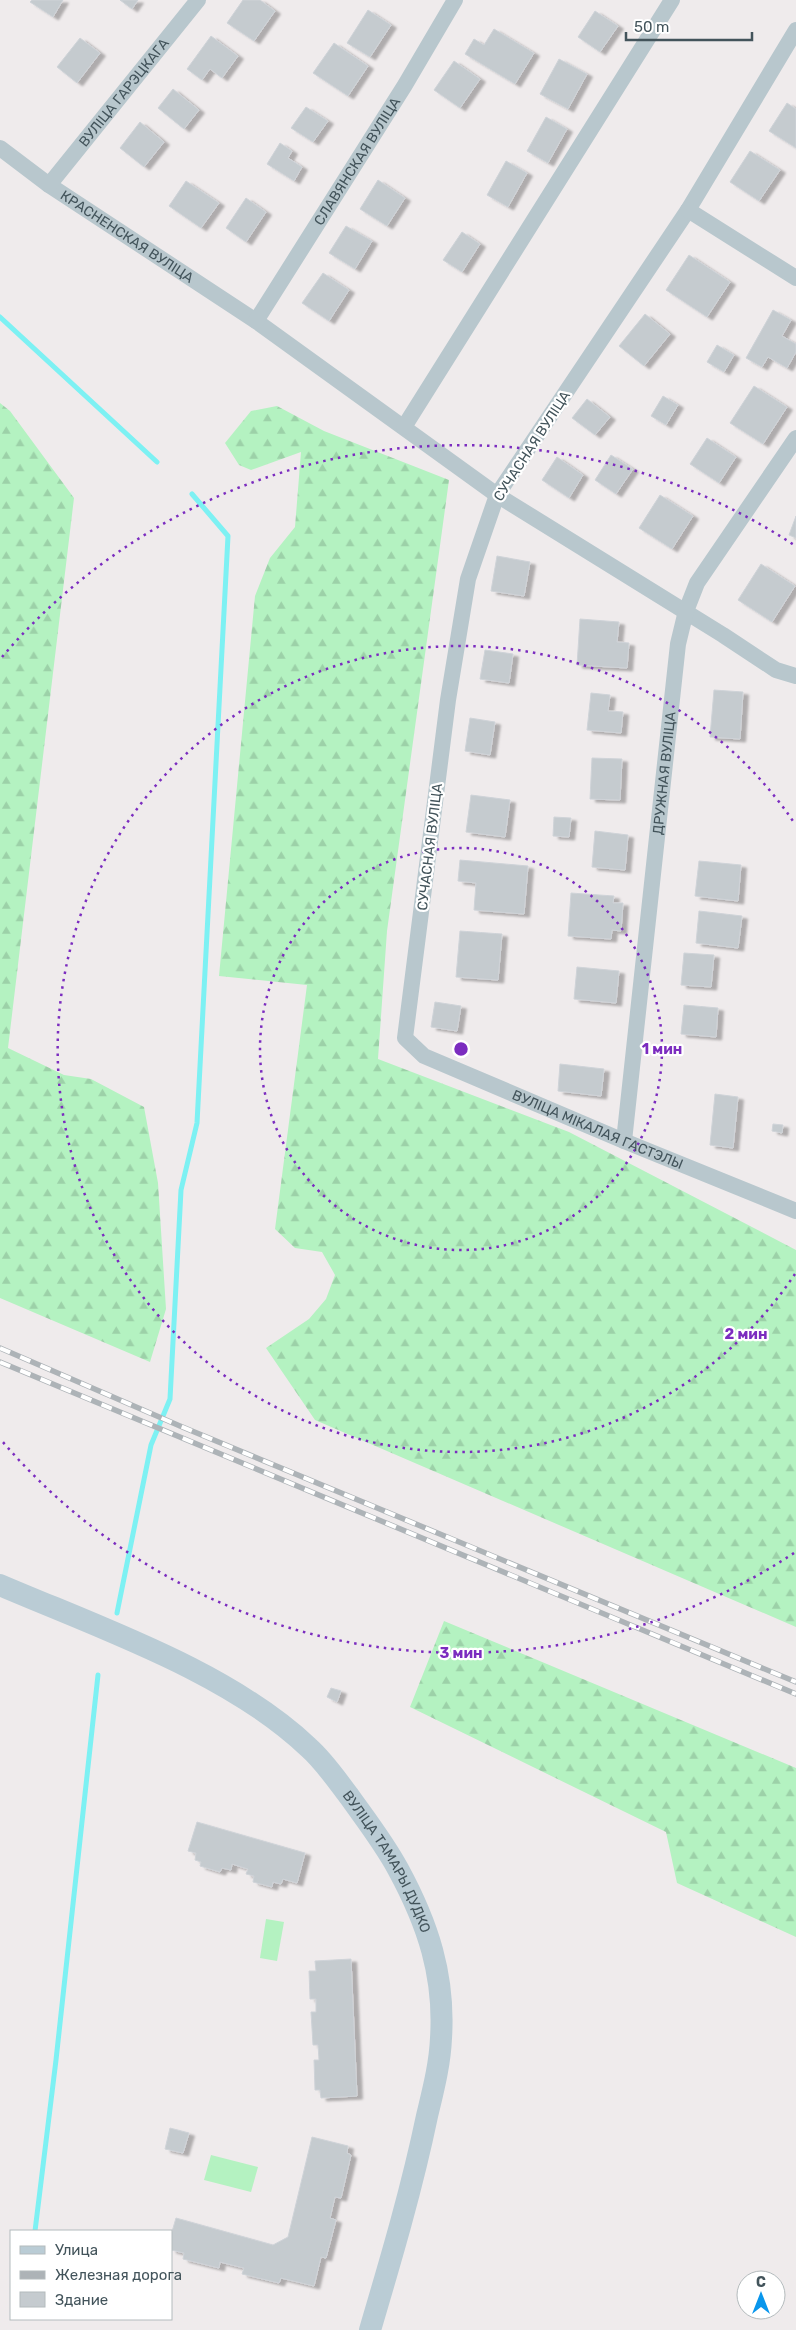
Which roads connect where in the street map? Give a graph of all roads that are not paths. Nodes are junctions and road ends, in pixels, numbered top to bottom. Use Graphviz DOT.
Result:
graph roads {
  1 [pos="198,0"];
  2 [pos="455,0"];
  3 [pos="672,0"];
  4 [pos="796,30"];
  5 [pos="0,148"];
  6 [pos="48,185"];
  7 [pos="688,210"];
  8 [pos="796,278"];
  9 [pos="256,321"];
  10 [pos="404,427"];
  11 [pos="796,438"];
  12 [pos="497,495"];
  13 [pos="686,611"];
  14 [pos="796,676"];
  15 [pos="405,1038"];
  16 [pos="624,1141"];
  17 [pos="796,1211"];
  18 [pos="0,1585"];
  19 [pos="370,2330"];
  1 -- 6 [label="street, ВУЛІЦА ГАРЭЦКАГА"];
  2 -- 9 [label="street, СЛАВЯНСКАЯ ВУЛІЦА"];
  3 -- 10 [label="street"];
  4 -- 7 [label="street, СУЧАСНАЯ ВУЛІЦА"];
  5 -- 6 [label="street, КРАСНЕНСКАЯ ВУЛІЦА"];
  6 -- 9 [label="street, КРАСНЕНСКАЯ ВУЛІЦА"];
  7 -- 8 [label="street"];
  7 -- 12 [label="street, СУЧАСНАЯ ВУЛІЦА"];
  9 -- 10 [label="street, КРАСНЕНСКАЯ ВУЛІЦА"];
  10 -- 12 [label="street, КРАСНЕНСКАЯ ВУЛІЦА"];
  11 -- 13 [label="street, ДРУЖНАЯ ВУЛІЦА"];
  12 -- 13 [label="street, КРАСНЕНСКАЯ ВУЛІЦА"];
  12 -- 15 [label="street, СУЧАСНАЯ ВУЛІЦА"];
  13 -- 14 [label="street, КРАСНЕНСКАЯ ВУЛІЦА"];
  13 -- 16 [label="street, ДРУЖНАЯ ВУЛІЦА"];
  15 -- 16 [label="street, ВУЛІЦА МІКАЛАЯ ГАСТЭЛЫ"];
  16 -- 17 [label="street, ВУЛІЦА МІКАЛАЯ ГАСТЭЛЫ"];
  18 -- 19 [label="street, ВУЛІЦА ТАМАРЫ ДУДКО"];
}
